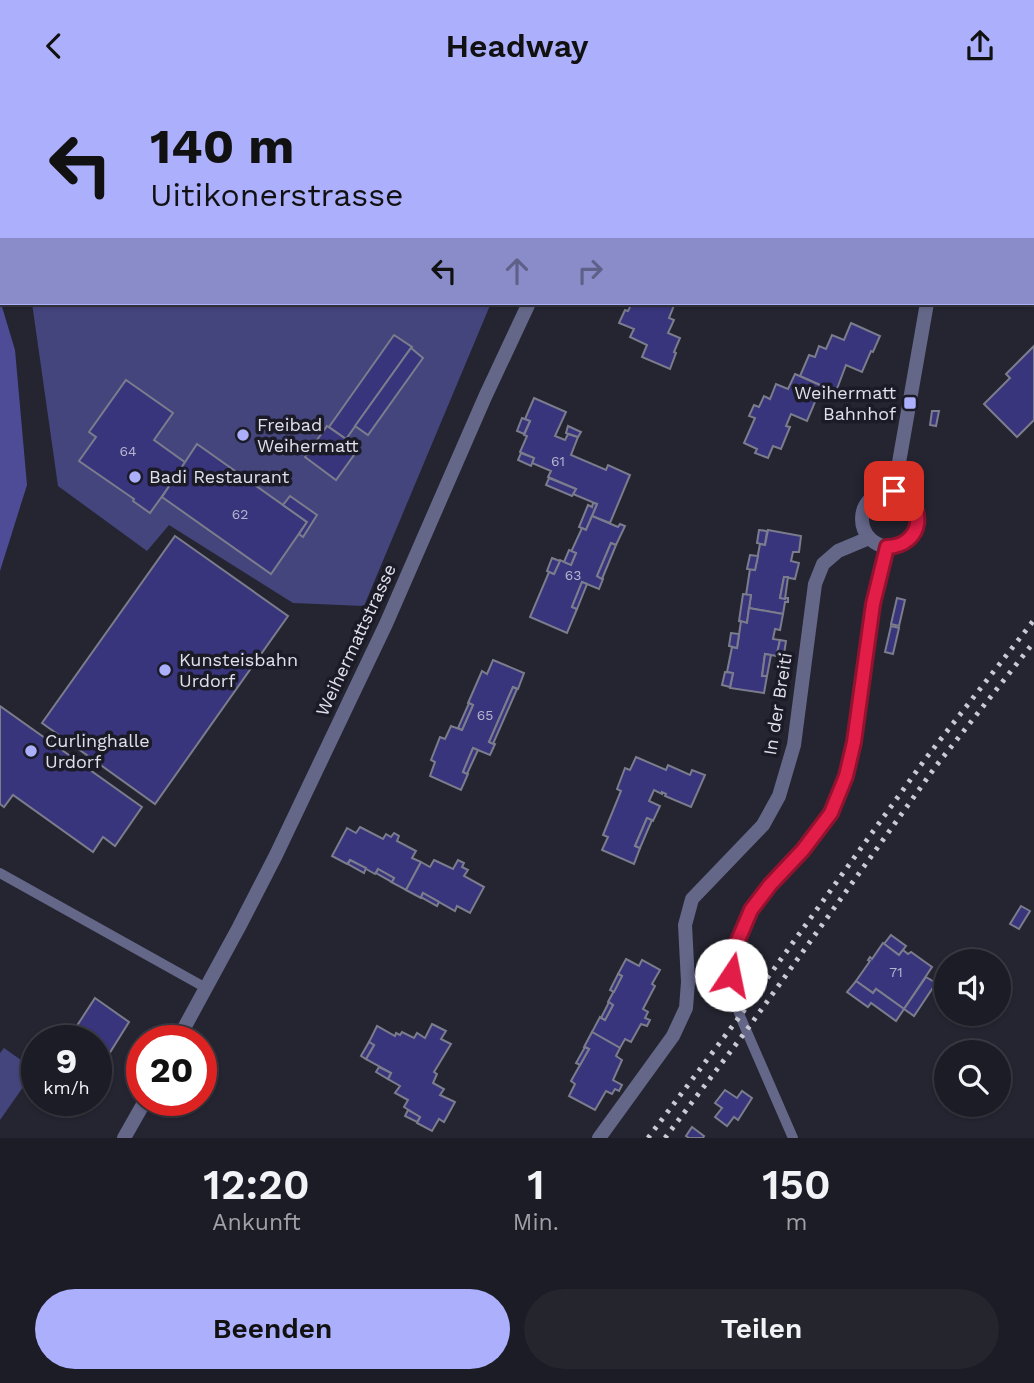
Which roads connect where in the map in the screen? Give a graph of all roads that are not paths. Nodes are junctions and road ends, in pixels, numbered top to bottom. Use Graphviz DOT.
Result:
graph roads {
  1 [pos="528,305"];
  2 [pos="927,305"];
  3 [pos="894,491"];
  4 [pos="869,538"];
  5 [pos="887,547"];
  6 [pos="0,873"];
  7 [pos="206,988"];
  8 [pos="186,1025"];
  9 [pos="136,1116"];
  10 [pos="124,1138"];
  11 [pos="599,1138"];
  12 [pos="793,1138"];
  1 -- 7 [label="street, Weihermattstrasse"];
  2 -- 3 [label="street"];
  3 -- 4 [label="street"];
  3 -- 5 [label="street"];
  4 -- 5 [label="street"];
  4 -- 11 [label="street, In der Breiti"];
  5 -- 12 [label="lane"];
  6 -- 7 [label="lane"];
  7 -- 8 [label="street, Weihermattstrasse"];
  9 -- 10 [label="street"];
}
